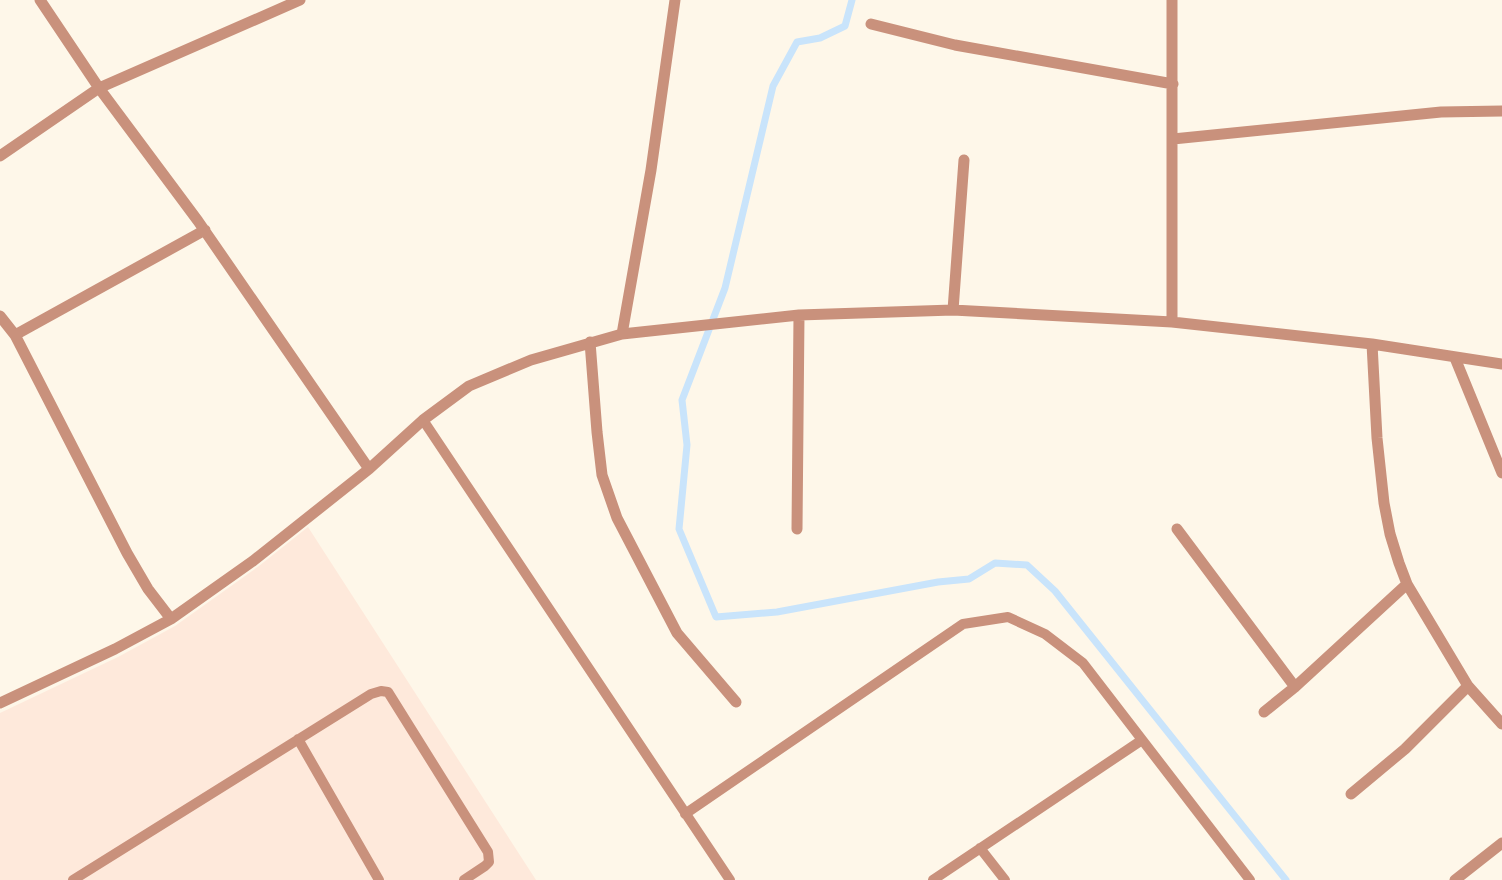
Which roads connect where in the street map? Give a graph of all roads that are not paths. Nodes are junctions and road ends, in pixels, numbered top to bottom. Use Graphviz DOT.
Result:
graph roads {
  1 [pos="40,0"];
  2 [pos="300,0"];
  3 [pos="675,0"];
  4 [pos="1172,0"];
  5 [pos="871,24"];
  6 [pos="1172,84"];
  7 [pos="99,88"];
  8 [pos="1502,111"];
  9 [pos="1173,139"];
  10 [pos="0,156"];
  11 [pos="964,160"];
  12 [pos="205,230"];
  13 [pos="953,310"];
  14 [pos="799,315"];
  15 [pos="0,316"];
  16 [pos="1172,322"];
  17 [pos="622,334"];
  18 [pos="14,336"];
  19 [pos="590,342"];
  20 [pos="1372,344"];
  21 [pos="1455,358"];
  22 [pos="1502,364"];
  23 [pos="423,420"];
  24 [pos="369,469"];
  25 [pos="1502,473"];
  26 [pos="797,529"];
  27 [pos="1177,529"];
  28 [pos="1407,584"];
  29 [pos="171,619"];
  30 [pos="1468,686"];
  31 [pos="1295,687"];
  32 [pos="736,702"];
  33 [pos="0,703"];
  34 [pos="1264,712"];
  35 [pos="1502,724"];
  36 [pos="298,739"];
  37 [pos="1142,740"];
  38 [pos="1351,794"];
  39 [pos="685,814"];
  40 [pos="1502,843"];
  41 [pos="980,848"];
  42 [pos="73,880"];
  43 [pos="379,880"];
  44 [pos="464,880"];
  45 [pos="730,880"];
  46 [pos="934,880"];
  47 [pos="1005,880"];
  48 [pos="1250,880"];
  49 [pos="1455,880"];
  1 -- 7 [label="street"];
  2 -- 7 [label="street"];
  3 -- 17 [label="street"];
  4 -- 6 [label="street"];
  5 -- 6 [label="street"];
  6 -- 9 [label="street"];
  7 -- 10 [label="street"];
  7 -- 12 [label="street"];
  8 -- 9 [label="street"];
  9 -- 16 [label="street"];
  11 -- 13 [label="street"];
  12 -- 18 [label="street"];
  12 -- 24 [label="street"];
  13 -- 14 [label="street"];
  13 -- 16 [label="street"];
  14 -- 17 [label="street"];
  14 -- 26 [label="street"];
  15 -- 18 [label="street"];
  16 -- 20 [label="street"];
  17 -- 19 [label="street"];
  18 -- 29 [label="street"];
  19 -- 23 [label="street"];
  19 -- 32 [label="street"];
  20 -- 21 [label="street"];
  20 -- 28 [label="street"];
  21 -- 22 [label="street"];
  21 -- 25 [label="street"];
  23 -- 24 [label="street"];
  23 -- 39 [label="lane"];
  24 -- 29 [label="street"];
  27 -- 31 [label="street"];
  28 -- 30 [label="street"];
  28 -- 31 [label="street"];
  29 -- 33 [label="street"];
  30 -- 35 [label="street"];
  30 -- 38 [label="street"];
  31 -- 34 [label="street"];
  36 -- 42 [label="lane"];
  36 -- 43 [label="lane"];
  36 -- 44 [label="lane"];
  37 -- 39 [label="lane"];
  37 -- 41 [label="lane"];
  37 -- 48 [label="lane"];
  39 -- 45 [label="lane"];
  40 -- 49 [label="street"];
  41 -- 46 [label="lane"];
  41 -- 47 [label="lane"];
}
